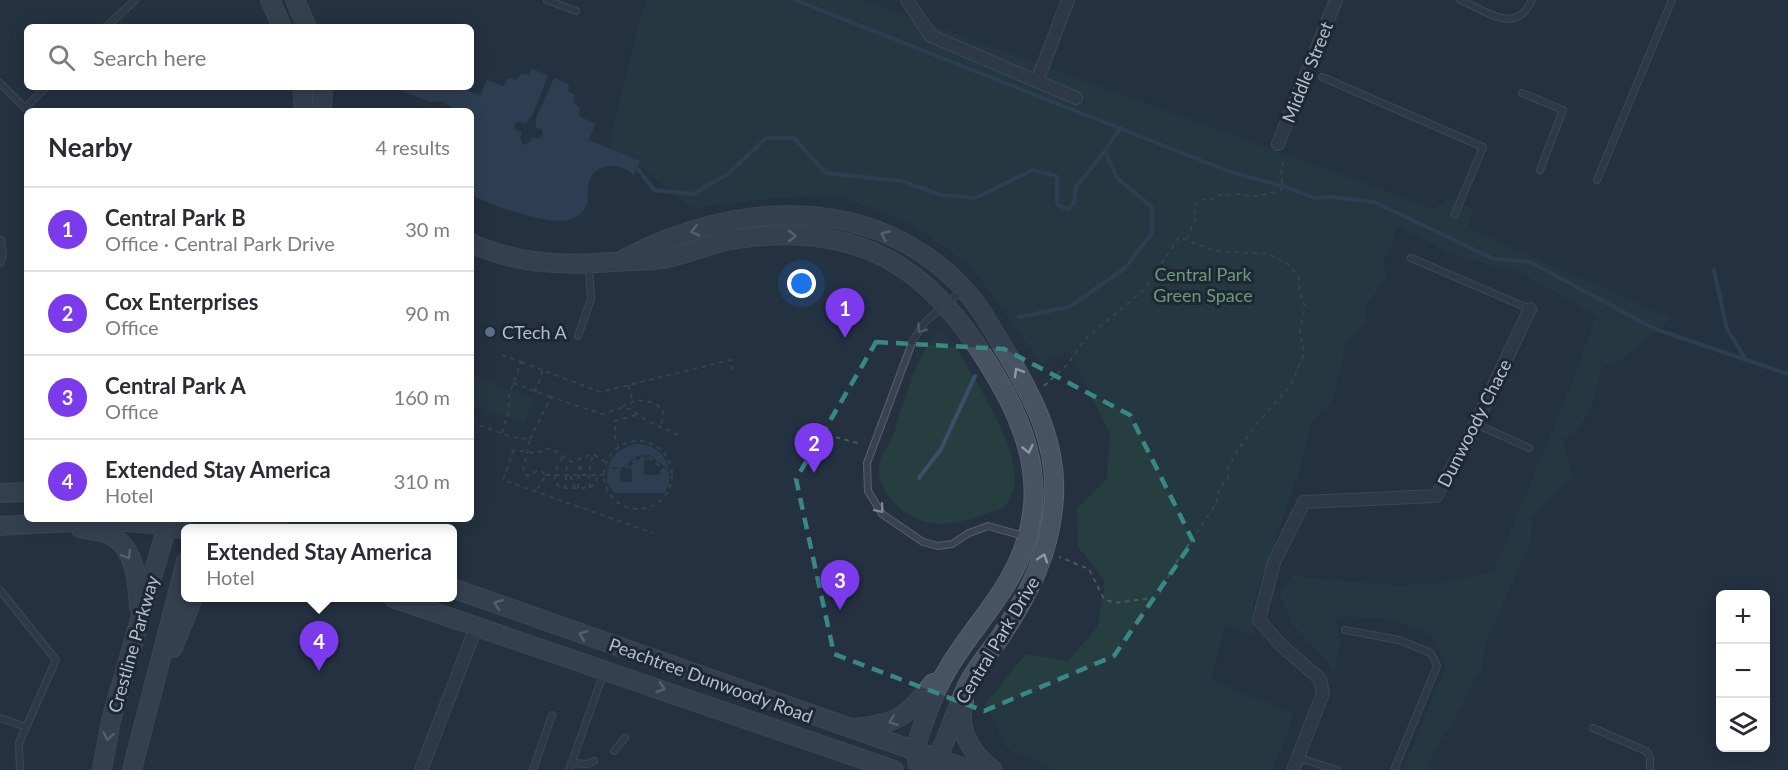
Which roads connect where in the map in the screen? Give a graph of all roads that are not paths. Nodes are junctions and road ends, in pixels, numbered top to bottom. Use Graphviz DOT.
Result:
graph roads {
  1 [pos="135,0"];
  2 [pos="270,0"];
  3 [pos="547,0"];
  4 [pos="907,0"];
  5 [pos="1068,0"];
  6 [pos="1336,0"];
  7 [pos="1460,0"];
  8 [pos="1532,0"];
  9 [pos="1672,0"];
  10 [pos="299,2"];
  11 [pos="576,11"];
  12 [pos="109,24"];
  13 [pos="281,24"];
  14 [pos="306,24"];
  15 [pos="1322,77"];
  16 [pos="1037,81"];
  17 [pos="0,83"];
  18 [pos="43,90"];
  19 [pos="303,90"];
  20 [pos="1522,93"];
  21 [pos="1076,98"];
  22 [pos="25,108"];
  23 [pos="25,108"];
  24 [pos="303,108"];
  25 [pos="1278,144"];
  26 [pos="1540,170"];
  27 [pos="1597,180"];
  28 [pos="1455,214"];
  29 [pos="1,240"];
  30 [pos="474,244"];
  31 [pos="1411,258"];
  32 [pos="620,261"];
  33 [pos="0,263"];
  34 [pos="589,264"];
  35 [pos="964,289"];
  36 [pos="946,304"];
  37 [pos="1530,309"];
  38 [pos="578,336"];
  39 [pos="1476,424"];
  40 [pos="1529,448"];
  41 [pos="24,492"];
  42 [pos="0,493"];
  43 [pos="84,522"];
  44 [pos="126,522"];
  45 [pos="59,523"];
  46 [pos="174,525"];
  47 [pos="0,526"];
  48 [pos="1028,537"];
  49 [pos="181,580"];
  50 [pos="457,589"];
  51 [pos="0,590"];
  52 [pos="191,602"];
  53 [pos="408,602"];
  54 [pos="140,619"];
  55 [pos="477,625"];
  56 [pos="1345,630"];
  57 [pos="948,665"];
  58 [pos="606,669"];
  59 [pos="971,678"];
  60 [pos="552,715"];
  61 [pos="0,718"];
  62 [pos="144,722"];
  63 [pos="26,727"];
  64 [pos="1593,728"];
  65 [pos="849,729"];
  66 [pos="625,738"];
  67 [pos="914,749"];
  68 [pos="614,751"];
  69 [pos="1299,758"];
  70 [pos="594,761"];
  71 [pos="933,764"];
  72 [pos="570,766"];
  73 [pos="20,770"];
  74 [pos="102,770"];
  75 [pos="132,770"];
  76 [pos="421,770"];
  77 [pos="533,770"];
  78 [pos="894,770"];
  79 [pos="919,770"];
  80 [pos="970,770"];
  81 [pos="993,770"];
  82 [pos="1293,770"];
  83 [pos="1337,770"];
  84 [pos="1394,770"];
  85 [pos="1650,770"];
  1 -- 12 [label="lane"];
  2 -- 13 [label="street"];
  3 -- 11 [label="lane"];
  4 -- 16 [label="street"];
  5 -- 16 [label="street"];
  6 -- 25 [label="street, Middle Street"];
  7 -- 8 [label="lane"];
  9 -- 27 [label="lane"];
  10 -- 14 [label="street"];
  15 -- 28 [label="lane"];
  16 -- 21 [label="street"];
  17 -- 22 [label="lane"];
  18 -- 23 [label="lane"];
  19 -- 24 [label="street"];
  20 -- 26 [label="lane"];
  29 -- 33 [label="lane"];
  30 -- 34 [label="street, Central Park Drive"];
  31 -- 37 [label="lane"];
  32 -- 34 [label="street, Central Park Drive"];
  35 -- 32 [label="street, Central Park Drive, one-way"];
  32 -- 36 [label="street, Central Park Drive, one-way"];
  34 -- 38 [label="lane"];
  35 -- 36 [label="lane"];
  59 -- 35 [label="street, Central Park Drive, one-way"];
  36 -- 48 [label="street, Central Park Drive, one-way"];
  36 -- 48 [label="lane, one-way"];
  37 -- 39 [label="street, Dunwoody Chace"];
  39 -- 40 [label="lane"];
  39 -- 69 [label="street, Dunwoody Chace"];
  41 -- 42 [label="street"];
  43 -- 45 [label="street"];
  44 -- 46 [label="street"];
  45 -- 47 [label="street"];
  45 -- 54 [label="street, one-way"];
  46 -- 54 [label="street, Crestline Parkway"];
  48 -- 57 [label="street, Central Park Drive"];
  49 -- 62 [label="street, Crestline Parkway"];
  65 -- 50 [label="street, Peachtree Dunwoody Road, one-way"];
  51 -- 63 [label="lane"];
  52 -- 62 [label="street"];
  53 -- 55 [label="street, Peachtree Dunwoody Road"];
  54 -- 74 [label="street, Crestline Parkway, one-way"];
  55 -- 58 [label="street, Peachtree Dunwoody Road"];
  55 -- 76 [label="street"];
  56 -- 84 [label="lane"];
  57 -- 65 [label="street, one-way"];
  57 -- 67 [label="street, Central Park Drive"];
  58 -- 72 [label="lane"];
  58 -- 78 [label="street, Peachtree Dunwoody Road, one-way"];
  59 -- 71 [label="street, Central Park Drive"];
  59 -- 81 [label="street"];
  60 -- 77 [label="lane"];
  61 -- 63 [label="lane"];
  62 -- 75 [label="street, Crestline Parkway"];
  63 -- 73 [label="lane"];
  64 -- 85 [label="lane"];
  65 -- 67 [label="street, Peachtree Dunwoody Road"];
  66 -- 68 [label="lane"];
  67 -- 71 [label="street, Peachtree Dunwoody Road"];
  67 -- 79 [label="street"];
  69 -- 82 [label="street, Dunwoody Chace"];
  69 -- 83 [label="lane"];
  70 -- 72 [label="lane"];
  71 -- 80 [label="street, Peachtree Dunwoody Road"];
}
